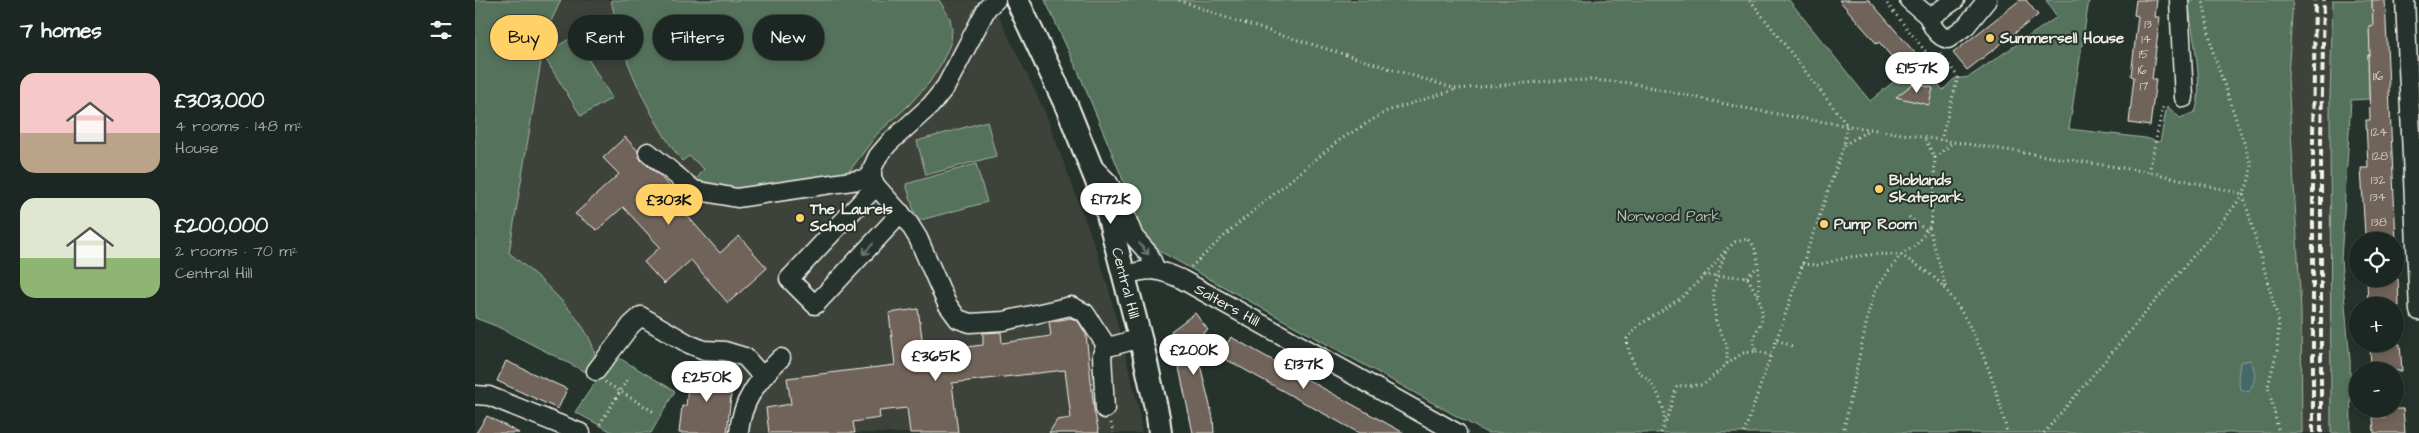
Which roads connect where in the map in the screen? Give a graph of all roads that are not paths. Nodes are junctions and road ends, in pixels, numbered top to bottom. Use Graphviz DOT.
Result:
graph roads {
  1 [pos="996,0"];
  2 [pos="1017,0"];
  3 [pos="1909,0"];
  4 [pos="1955,0"];
  5 [pos="1987,0"];
  6 [pos="2179,0"];
  7 [pos="2405,0"];
  8 [pos="1928,16"];
  9 [pos="2413,61"];
  10 [pos="2184,98"];
  11 [pos="648,152"];
  12 [pos="1091,165"];
  13 [pos="874,182"];
  14 [pos="901,213"];
  15 [pos="1155,270"];
  16 [pos="1125,275"];
  17 [pos="2419,311"];
  18 [pos="1141,338"];
  19 [pos="1106,345"];
  20 [pos="781,358"];
  21 [pos="596,371"];
  22 [pos="761,376"];
  23 [pos="475,395"];
  24 [pos="1105,409"];
  25 [pos="581,433"];
  26 [pos="739,433"];
  27 [pos="1160,433"];
  28 [pos="1457,433"];
  1 -- 13 [label="street"];
  2 -- 12 [label="main road, Central Hill"];
  3 -- 8 [label="street"];
  4 -- 8 [label="street"];
  5 -- 8 [label="street"];
  6 -- 10 [label="street"];
  7 -- 9 [label="street"];
  9 -- 17 [label="street"];
  11 -- 13 [label="street"];
  12 -- 15 [label="street, one-way"];
  12 -- 16 [label="main road, Central Hill"];
  13 -- 14 [label="street"];
  14 -- 13 [label="street, one-way"];
  14 -- 19 [label="street"];
  15 -- 16 [label="street, Salters Hill"];
  15 -- 28 [label="street, Salters Hill"];
  16 -- 18 [label="main road, Central Hill"];
  18 -- 19 [label="street"];
  18 -- 27 [label="main road, Central Hill"];
  19 -- 24 [label="street"];
  20 -- 22 [label="street"];
  21 -- 22 [label="street"];
  22 -- 26 [label="street"];
  23 -- 25 [label="street"];
}
